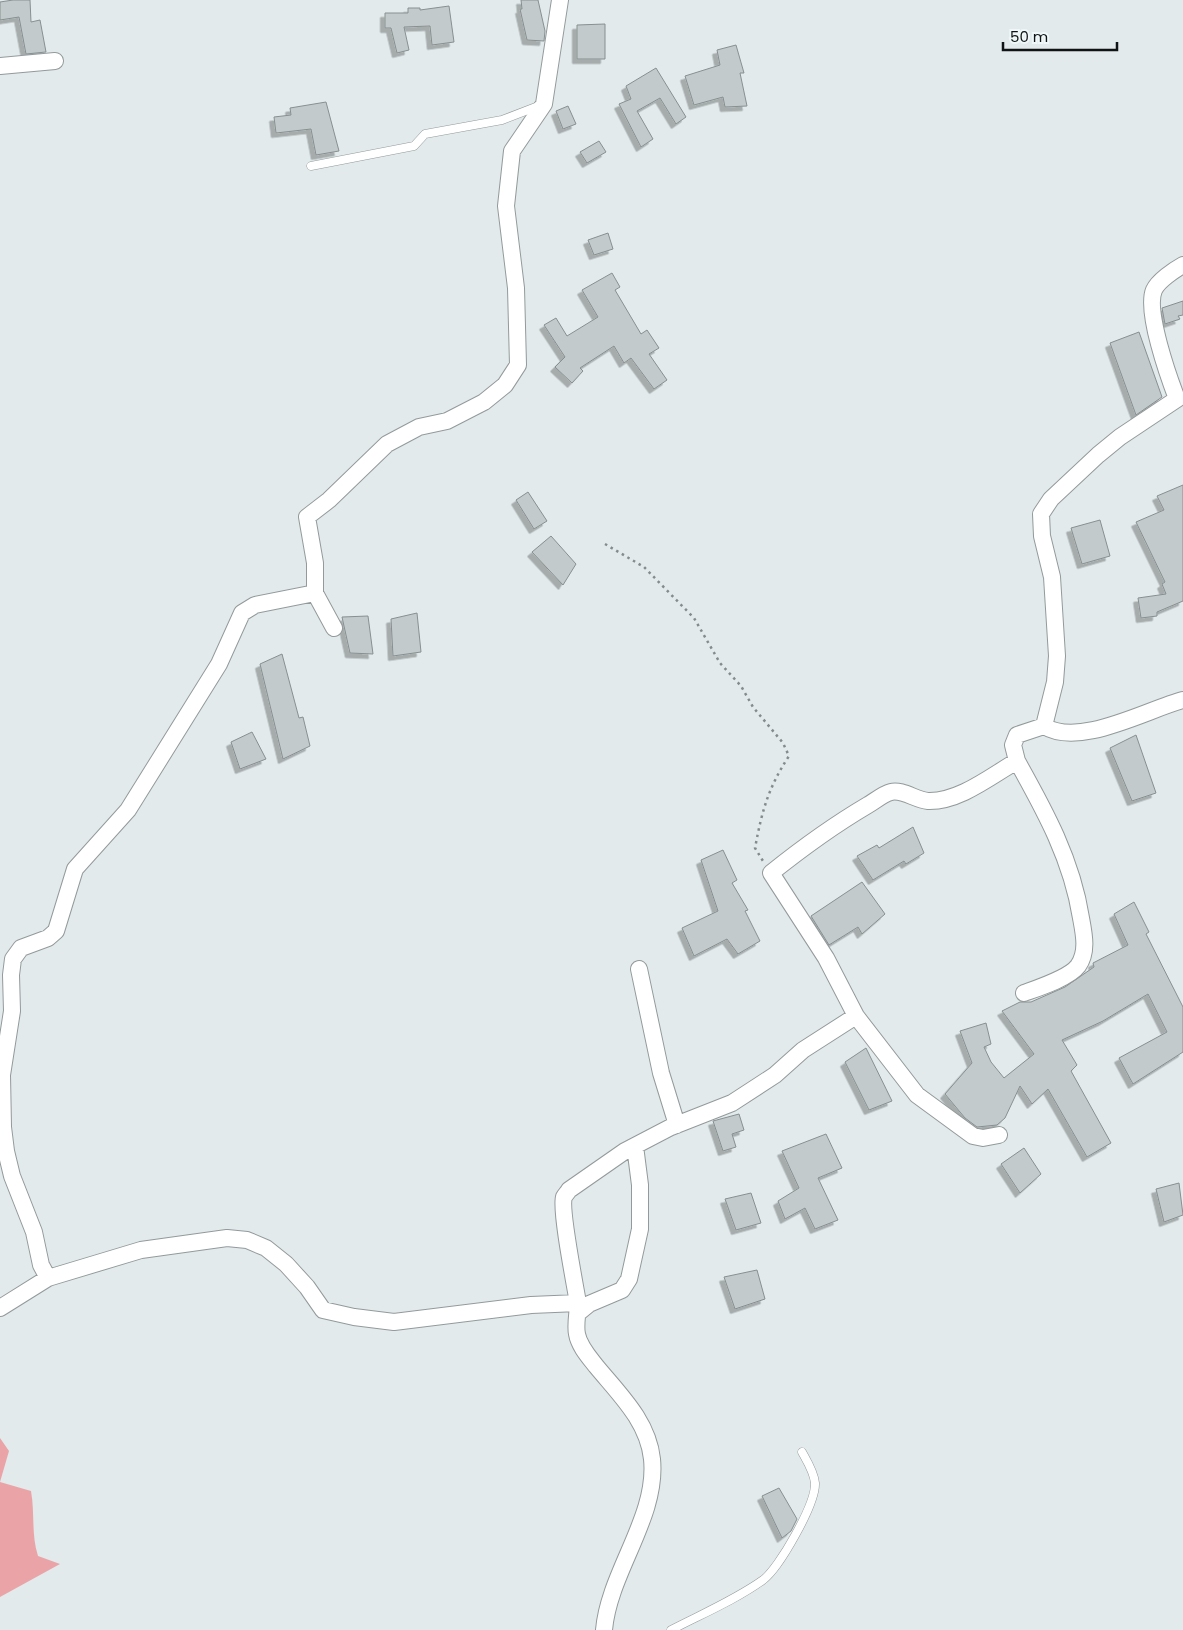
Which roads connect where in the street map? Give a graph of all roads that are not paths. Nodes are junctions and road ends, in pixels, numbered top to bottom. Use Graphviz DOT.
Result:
graph roads {
  1 [pos="560,0"];
  2 [pos="55,61"];
  3 [pos="0,66"];
  4 [pos="544,104"];
  5 [pos="311,166"];
  6 [pos="1183,265"];
  7 [pos="1180,405"];
  8 [pos="314,592"];
  9 [pos="334,628"];
  10 [pos="1183,700"];
  11 [pos="1044,726"];
  12 [pos="1017,761"];
  13 [pos="640,969"];
  14 [pos="1024,993"];
  15 [pos="856,1016"];
  16 [pos="677,1125"];
  17 [pos="999,1135"];
  18 [pos="635,1146"];
  19 [pos="48,1278"];
  20 [pos="0,1308"];
  21 [pos="578,1308"];
  22 [pos="802,1452"];
  23 [pos="604,1630"];
  24 [pos="672,1630"];
  1 -- 4 [label="street"];
  2 -- 3 [label="street"];
  4 -- 5 [label="lane"];
  4 -- 8 [label="street"];
  6 -- 7 [label="street"];
  7 -- 11 [label="street"];
  8 -- 9 [label="street"];
  8 -- 19 [label="street"];
  10 -- 11 [label="street"];
  11 -- 12 [label="street"];
  12 -- 14 [label="street"];
  12 -- 15 [label="street"];
  13 -- 16 [label="street"];
  15 -- 16 [label="street"];
  15 -- 17 [label="street"];
  16 -- 18 [label="street"];
  18 -- 21 [label="street"];
  18 -- 21 [label="street"];
  19 -- 20 [label="street"];
  19 -- 21 [label="street"];
  21 -- 23 [label="street"];
  22 -- 24 [label="lane"];
}
